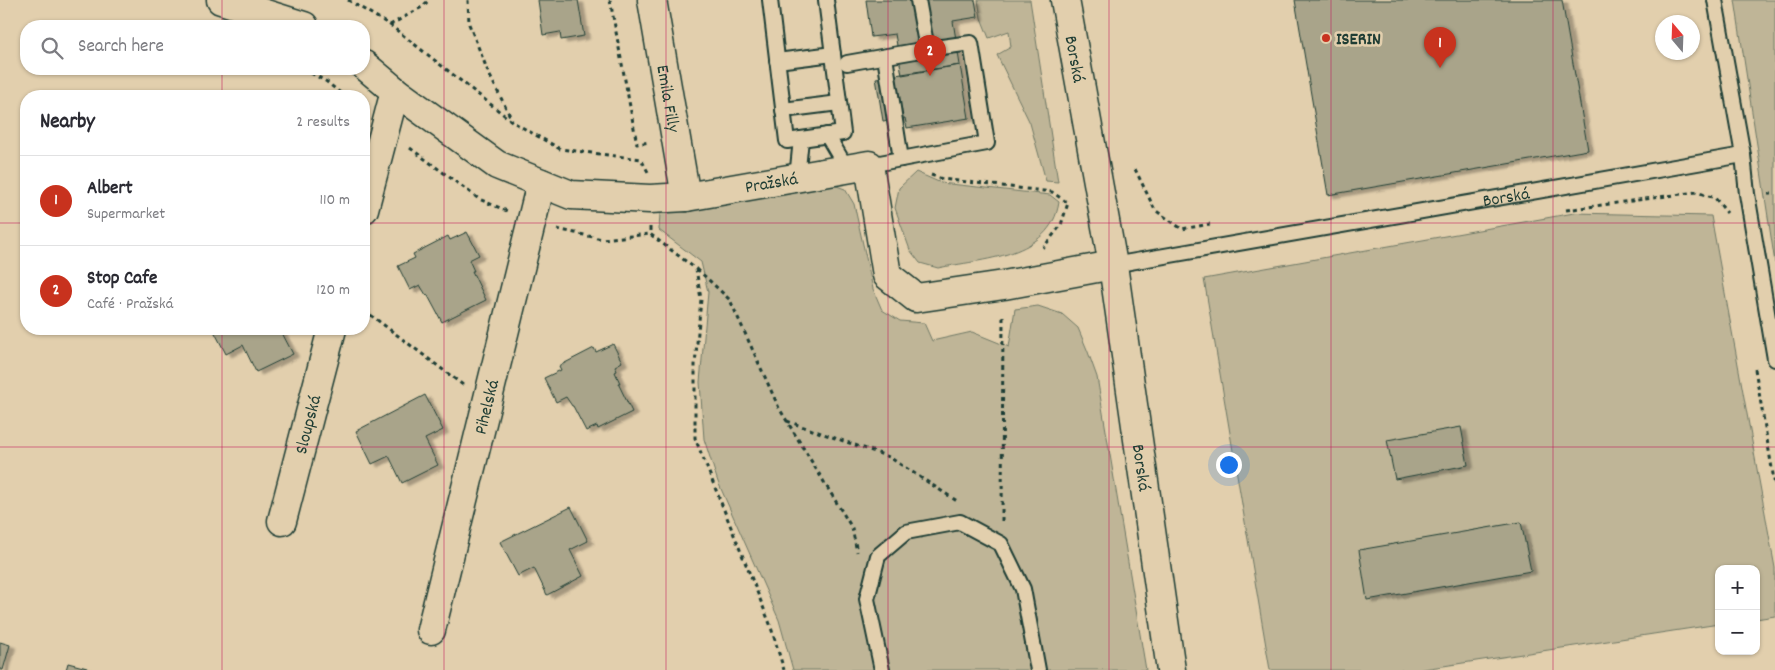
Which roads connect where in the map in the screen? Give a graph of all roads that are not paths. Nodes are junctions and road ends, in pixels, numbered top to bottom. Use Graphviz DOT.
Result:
graph roads {
  1 [pos="221,0"];
  2 [pos="652,0"];
  3 [pos="770,0"];
  4 [pos="826,0"];
  5 [pos="918,0"];
  6 [pos="1064,0"];
  7 [pos="1715,0"];
  8 [pos="256,5"];
  9 [pos="290,20"];
  10 [pos="927,49"];
  11 [pos="833,54"];
  12 [pos="885,57"];
  13 [pos="777,61"];
  14 [pos="848,63"];
  15 [pos="370,70"];
  16 [pos="395,91"];
  17 [pos="839,103"];
  18 [pos="783,110"];
  19 [pos="827,135"];
  20 [pos="801,139"];
  21 [pos="1743,155"];
  22 [pos="907,158"];
  23 [pos="858,167"];
  24 [pos="797,178"];
  25 [pos="541,183"];
  26 [pos="370,186"];
  27 [pos="686,197"];
  28 [pos="1113,265"];
  29 [pos="330,335"];
  30 [pos="1775,358"];
  31 [pos="282,521"];
  32 [pos="431,630"];
  33 [pos="882,670"];
  34 [pos="1038,670"];
  35 [pos="1171,670"];
  1 -- 8 [label="street"];
  2 -- 27 [label="street, Emila Filly"];
  3 -- 13 [label="lane"];
  4 -- 11 [label="lane"];
  5 -- 10 [label="lane"];
  6 -- 28 [label="street, Borská"];
  7 -- 21 [label="lane"];
  8 -- 9 [label="street"];
  10 -- 12 [label="lane"];
  10 -- 22 [label="lane"];
  11 -- 13 [label="lane"];
  11 -- 17 [label="lane"];
  12 -- 14 [label="lane"];
  12 -- 22 [label="lane"];
  13 -- 18 [label="lane"];
  15 -- 16 [label="street, Pražská"];
  16 -- 25 [label="street, Pražská"];
  16 -- 26 [label="street"];
  17 -- 18 [label="lane"];
  17 -- 19 [label="lane"];
  18 -- 20 [label="lane"];
  19 -- 20 [label="lane"];
  19 -- 23 [label="lane"];
  20 -- 24 [label="lane"];
  21 -- 28 [label="lane, Borská"];
  21 -- 30 [label="lane"];
  22 -- 23 [label="lane"];
  23 -- 24 [label="street, Pražská"];
  23 -- 28 [label="street"];
  24 -- 27 [label="street, Pražská"];
  25 -- 27 [label="street, Pražská"];
  25 -- 32 [label="street, Pihelská"];
  28 -- 35 [label="street, Borská"];
  29 -- 31 [label="street, Sloupská"];
  33 -- 34 [label="lane"];
}
